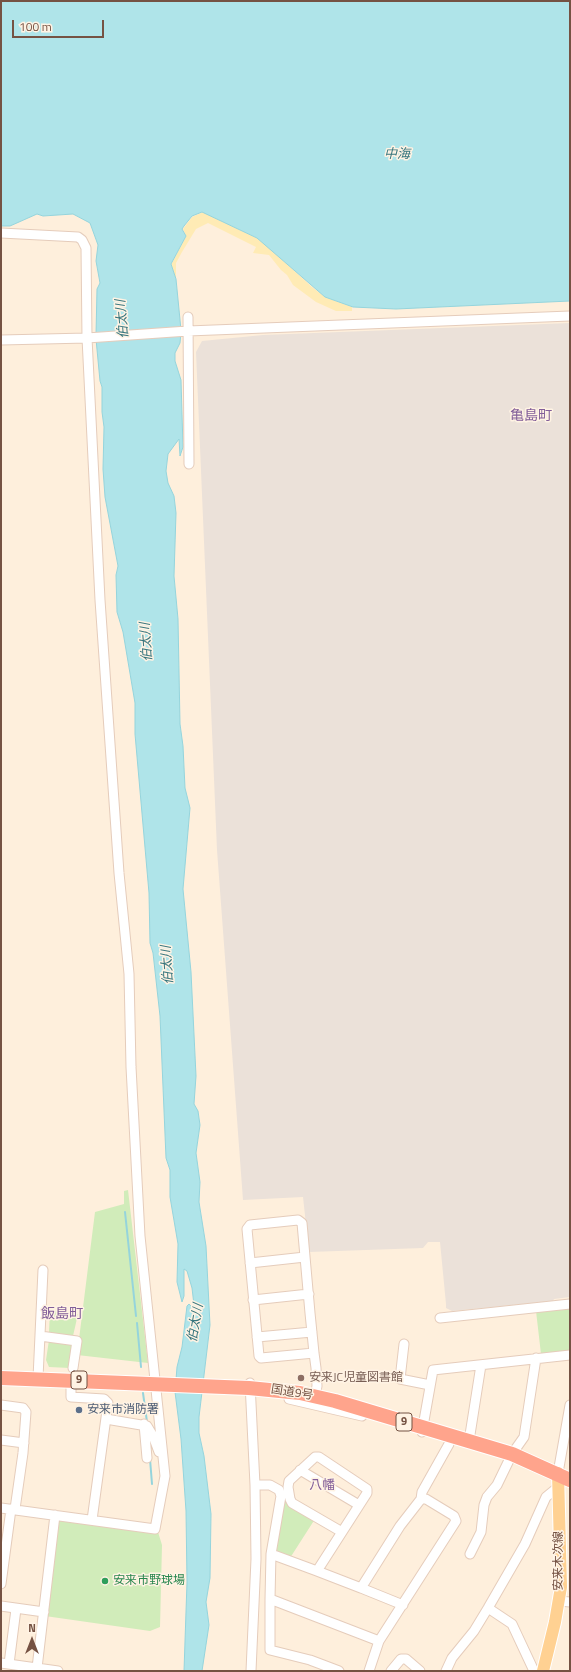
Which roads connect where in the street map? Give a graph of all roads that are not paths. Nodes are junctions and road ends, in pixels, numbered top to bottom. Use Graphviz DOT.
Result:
graph roads {
  1 [pos="1,233"];
  2 [pos="570,316"];
  3 [pos="188,317"];
  4 [pos="188,331"];
  5 [pos="87,338"];
  6 [pos="1,340"];
  7 [pos="189,464"];
  8 [pos="305,1257"];
  9 [pos="250,1263"];
  10 [pos="43,1270"];
  11 [pos="309,1294"];
  12 [pos="253,1300"];
  13 [pos="570,1304"];
  14 [pos="440,1318"];
  15 [pos="312,1332"];
  16 [pos="40,1336"];
  17 [pos="257,1337"];
  18 [pos="404,1344"];
  19 [pos="314,1353"];
  20 [pos="570,1355"];
  21 [pos="536,1358"];
  22 [pos="481,1364"];
  23 [pos="73,1368"];
  24 [pos="1,1378"];
  25 [pos="38,1378"];
  26 [pos="156,1385"];
  27 [pos="430,1385"];
  28 [pos="71,1388"];
  29 [pos="248,1390"];
  30 [pos="315,1396"];
  31 [pos="1,1404"];
  32 [pos="570,1405"];
  33 [pos="106,1419"];
  34 [pos="144,1424"];
  35 [pos="424,1424"];
  36 [pos="1,1440"];
  37 [pos="469,1441"];
  38 [pos="24,1443"];
  39 [pos="449,1444"];
  40 [pos="163,1454"];
  41 [pos="512,1454"];
  42 [pos="147,1458"];
  43 [pos="300,1470"];
  44 [pos="564,1476"];
  45 [pos="255,1485"];
  46 [pos="557,1488"];
  47 [pos="421,1499"];
  48 [pos="359,1506"];
  49 [pos="1,1508"];
  50 [pos="13,1509"];
  51 [pos="55,1515"];
  52 [pos="92,1520"];
  53 [pos="342,1532"];
  54 [pos="270,1554"];
  55 [pos="470,1554"];
  56 [pos="317,1571"];
  57 [pos="1,1584"];
  58 [pos="362,1588"];
  59 [pos="270,1599"];
  60 [pos="564,1601"];
  61 [pos="402,1605"];
  62 [pos="1,1606"];
  63 [pos="16,1608"];
  64 [pos="488,1608"];
  65 [pos="44,1612"];
  66 [pos="379,1641"];
  67 [pos="5,1664"];
  68 [pos="37,1668"];
  69 [pos="58,1671"];
  70 [pos="251,1671"];
  71 [pos="339,1671"];
  72 [pos="369,1671"];
  73 [pos="391,1671"];
  74 [pos="420,1671"];
  75 [pos="446,1671"];
  76 [pos="534,1671"];
  77 [pos="543,1671"];
  1 -- 5 [label="street"];
  2 -- 4 [label="street"];
  3 -- 4 [label="street"];
  4 -- 5 [label="street"];
  4 -- 7 [label="street"];
  5 -- 6 [label="street"];
  5 -- 26 [label="street"];
  8 -- 9 [label="street"];
  8 -- 9 [label="street"];
  8 -- 11 [label="street"];
  9 -- 12 [label="street"];
  10 -- 16 [label="street"];
  11 -- 12 [label="street"];
  11 -- 15 [label="street"];
  12 -- 17 [label="street"];
  13 -- 14 [label="street"];
  15 -- 17 [label="street"];
  15 -- 19 [label="street"];
  16 -- 23 [label="street"];
  16 -- 25 [label="street"];
  17 -- 19 [label="street"];
  18 -- 27 [label="street"];
  19 -- 30 [label="street"];
  20 -- 21 [label="street"];
  21 -- 22 [label="street"];
  21 -- 41 [label="street"];
  22 -- 27 [label="street"];
  22 -- 37 [label="street"];
  24 -- 25 [label="highway, 国道9号 / 9"];
  25 -- 26 [label="highway, 国道9号 / 9"];
  26 -- 29 [label="highway, 国道9号 / 9"];
  26 -- 40 [label="street"];
  27 -- 35 [label="street"];
  28 -- 33 [label="street"];
  29 -- 30 [label="street"];
  29 -- 30 [label="street"];
  29 -- 35 [label="highway, 国道9号 / 9"];
  29 -- 45 [label="street"];
  30 -- 35 [label="street"];
  30 -- 35 [label="street"];
  31 -- 38 [label="street"];
  32 -- 44 [label="street"];
  33 -- 34 [label="street"];
  33 -- 52 [label="street"];
  34 -- 40 [label="street"];
  34 -- 42 [label="street"];
  35 -- 37 [label="highway, 国道9号 / 9"];
  36 -- 38 [label="street"];
  37 -- 41 [label="highway, 国道9号 / 9"];
  38 -- 50 [label="street"];
  39 -- 47 [label="street"];
  40 -- 52 [label="street"];
  41 -- 44 [label="highway, 国道9号 / 9"];
  41 -- 55 [label="street"];
  43 -- 48 [label="street"];
  43 -- 48 [label="street"];
  43 -- 53 [label="street"];
  44 -- 46 [label="main road, 安来木次線"];
  45 -- 54 [label="street"];
  45 -- 70 [label="street"];
  46 -- 60 [label="main road, 安来木次線"];
  46 -- 64 [label="street"];
  47 -- 58 [label="street"];
  47 -- 61 [label="street"];
  48 -- 53 [label="street"];
  49 -- 50 [label="street"];
  50 -- 51 [label="street"];
  50 -- 57 [label="street"];
  51 -- 52 [label="street"];
  51 -- 65 [label="street"];
  53 -- 56 [label="street"];
  54 -- 56 [label="street"];
  54 -- 59 [label="street"];
  56 -- 58 [label="street"];
  58 -- 61 [label="street"];
  59 -- 66 [label="street"];
  59 -- 71 [label="street"];
  60 -- 77 [label="main road, 安来木次線"];
  61 -- 66 [label="street"];
  62 -- 63 [label="street"];
  63 -- 65 [label="street"];
  63 -- 67 [label="street"];
  64 -- 75 [label="street"];
  64 -- 76 [label="street"];
  65 -- 68 [label="street"];
  66 -- 72 [label="street"];
  67 -- 68 [label="street"];
  68 -- 69 [label="street"];
  73 -- 74 [label="street"];
}
